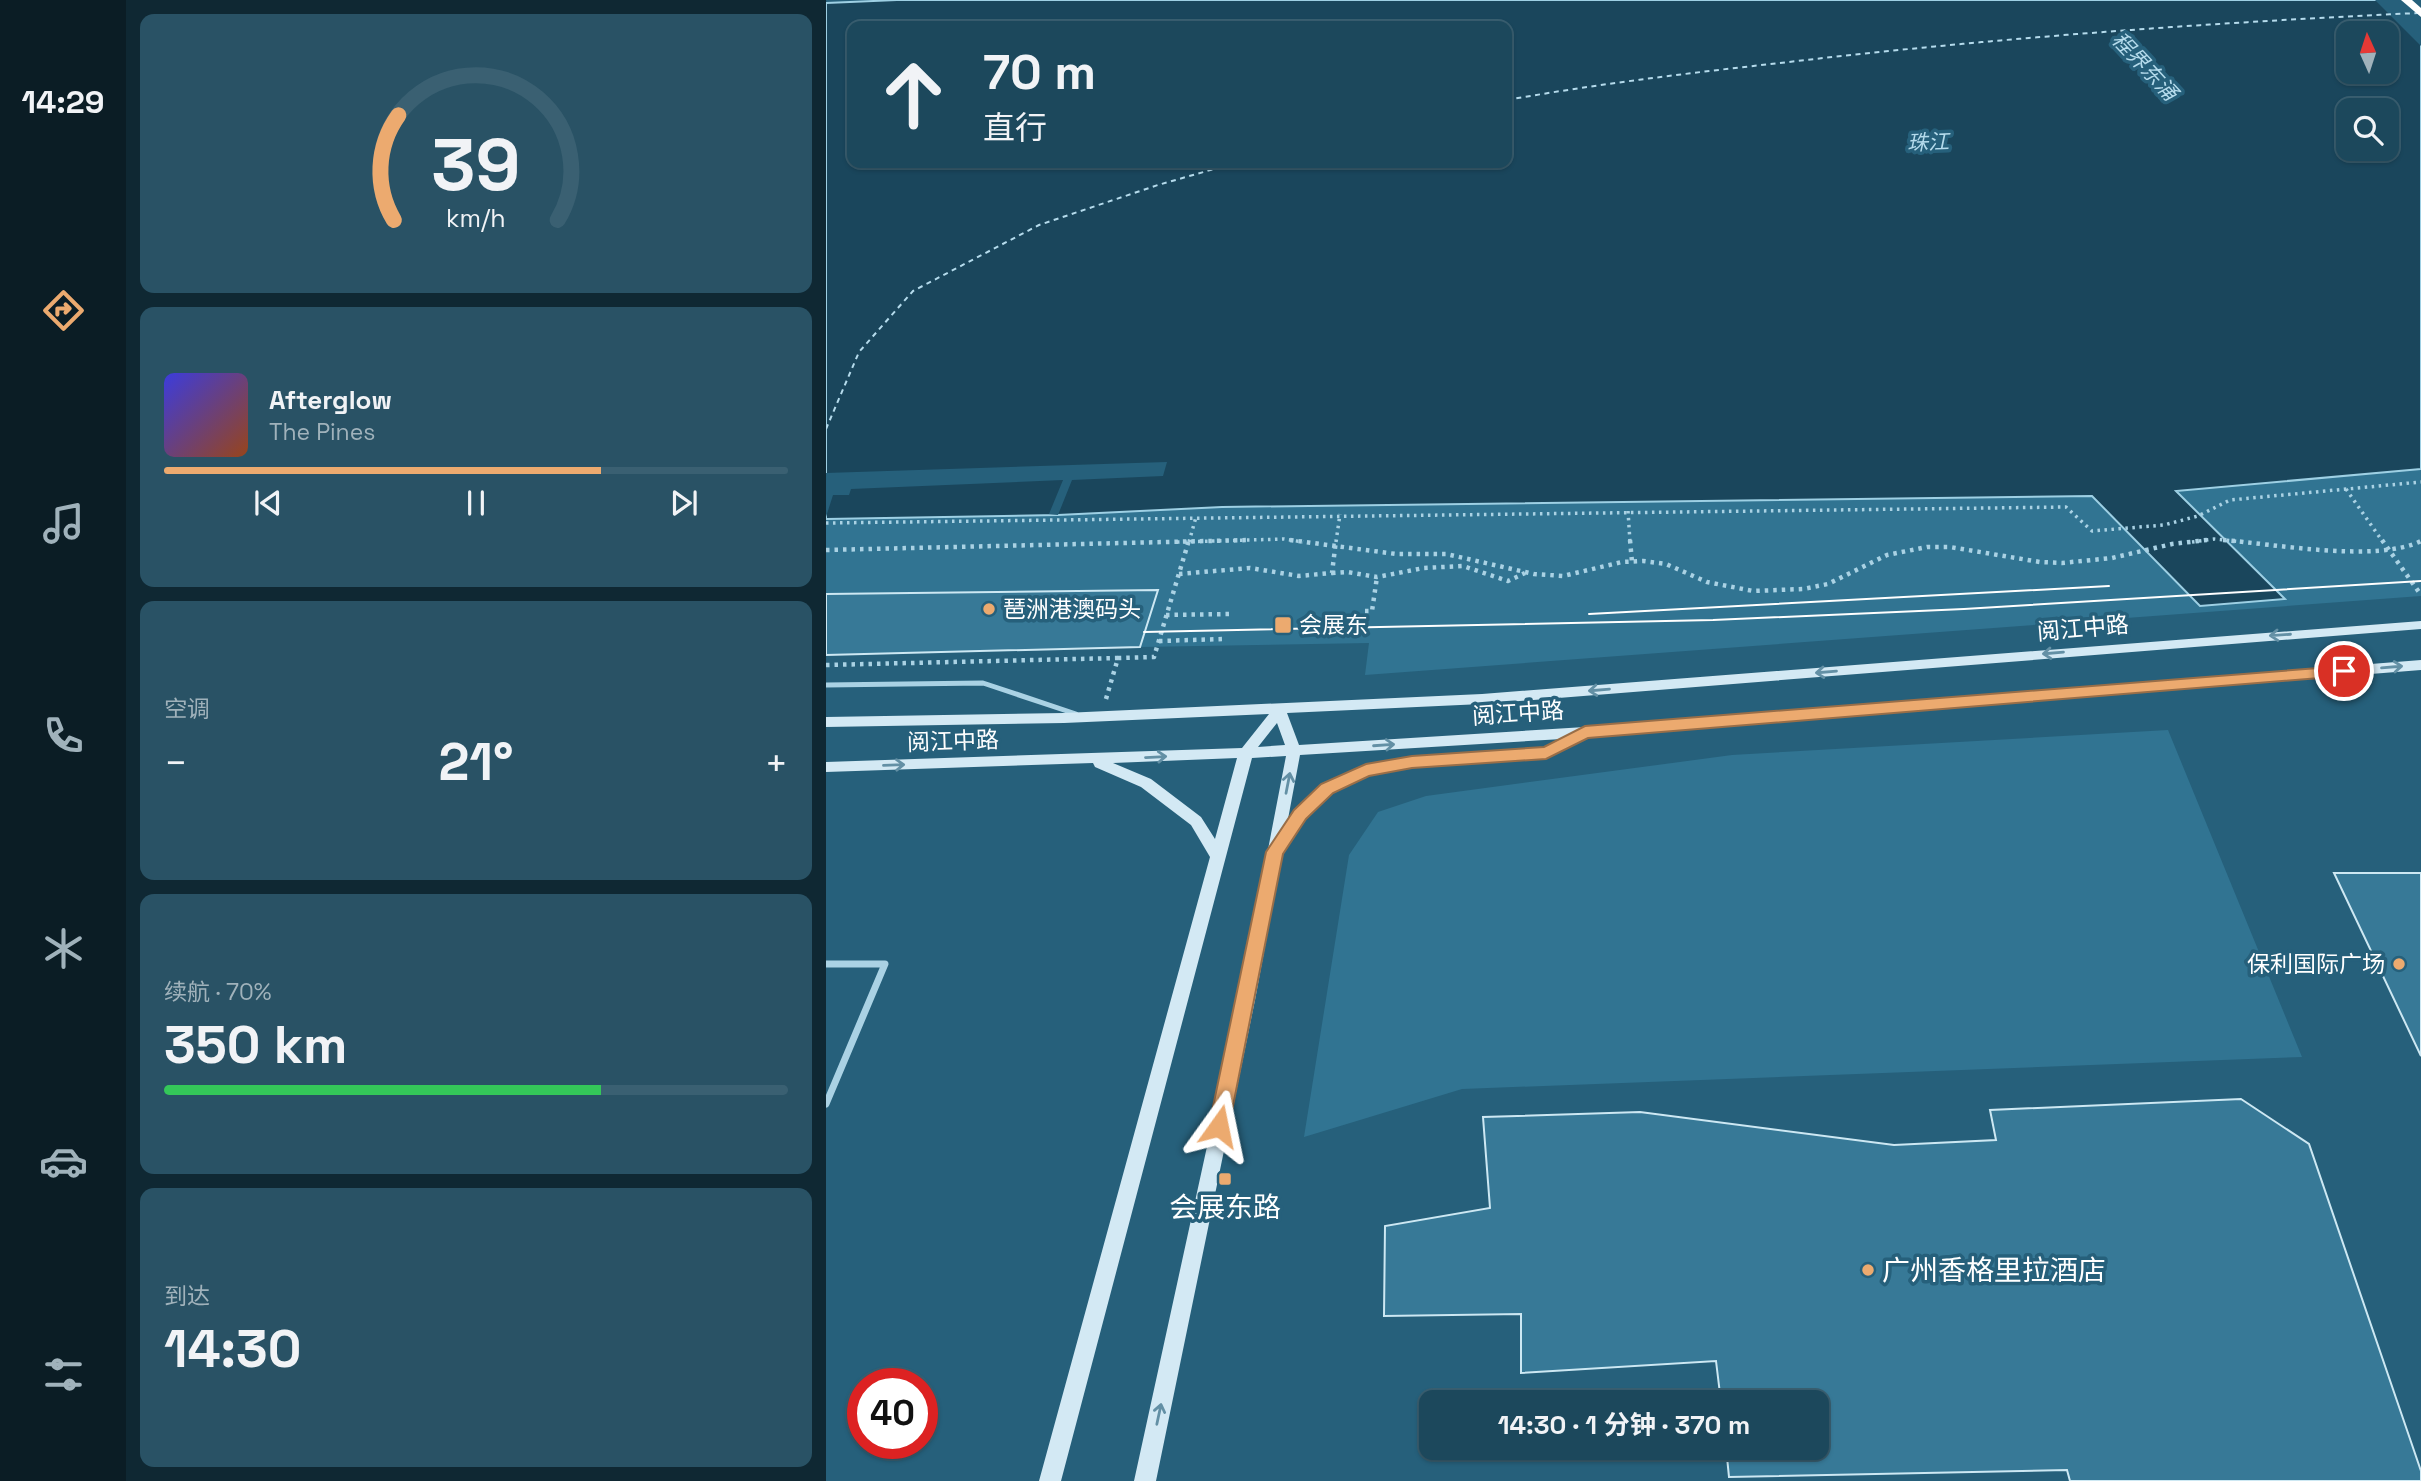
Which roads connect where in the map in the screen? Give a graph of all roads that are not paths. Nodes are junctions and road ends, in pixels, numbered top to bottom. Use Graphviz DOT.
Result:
graph roads {
  1 [pos="2406,0"];
  2 [pos="2421,14"];
  3 [pos="2421,625"];
  4 [pos="2421,665"];
  5 [pos="826,685"];
  6 [pos="1279,710"];
  7 [pos="1085,718"];
  8 [pos="826,722"];
  9 [pos="1585,732"];
  10 [pos="1294,750"];
  11 [pos="1246,753"];
  12 [pos="1088,760"];
  13 [pos="826,767"];
  14 [pos="1275,852"];
  15 [pos="1217,855"];
  16 [pos="826,964"];
  17 [pos="826,1104"];
  18 [pos="1050,1481"];
  19 [pos="1145,1481"];
  1 -- 2 [label="highway"];
  3 -- 6 [label="main road, 阅江中路, one-way"];
  9 -- 4 [label="main road, 阅江中路, one-way"];
  5 -- 7 [label="lane"];
  6 -- 7 [label="main road, 阅江中路"];
  6 -- 10 [label="main road"];
  6 -- 11 [label="main road"];
  7 -- 8 [label="main road, 阅江中路"];
  10 -- 9 [label="main road, 阅江中路, one-way"];
  9 -- 14 [label="main road"];
  10 -- 11 [label="main road, 阅江中路"];
  14 -- 10 [label="main road, one-way"];
  12 -- 11 [label="main road, 阅江中路, one-way"];
  11 -- 15 [label="main road"];
  13 -- 12 [label="main road, 阅江中路, one-way"];
  12 -- 15 [label="main road"];
  19 -- 14 [label="main road, one-way"];
  15 -- 18 [label="main road"];
  16 -- 17 [label="lane"];
}
